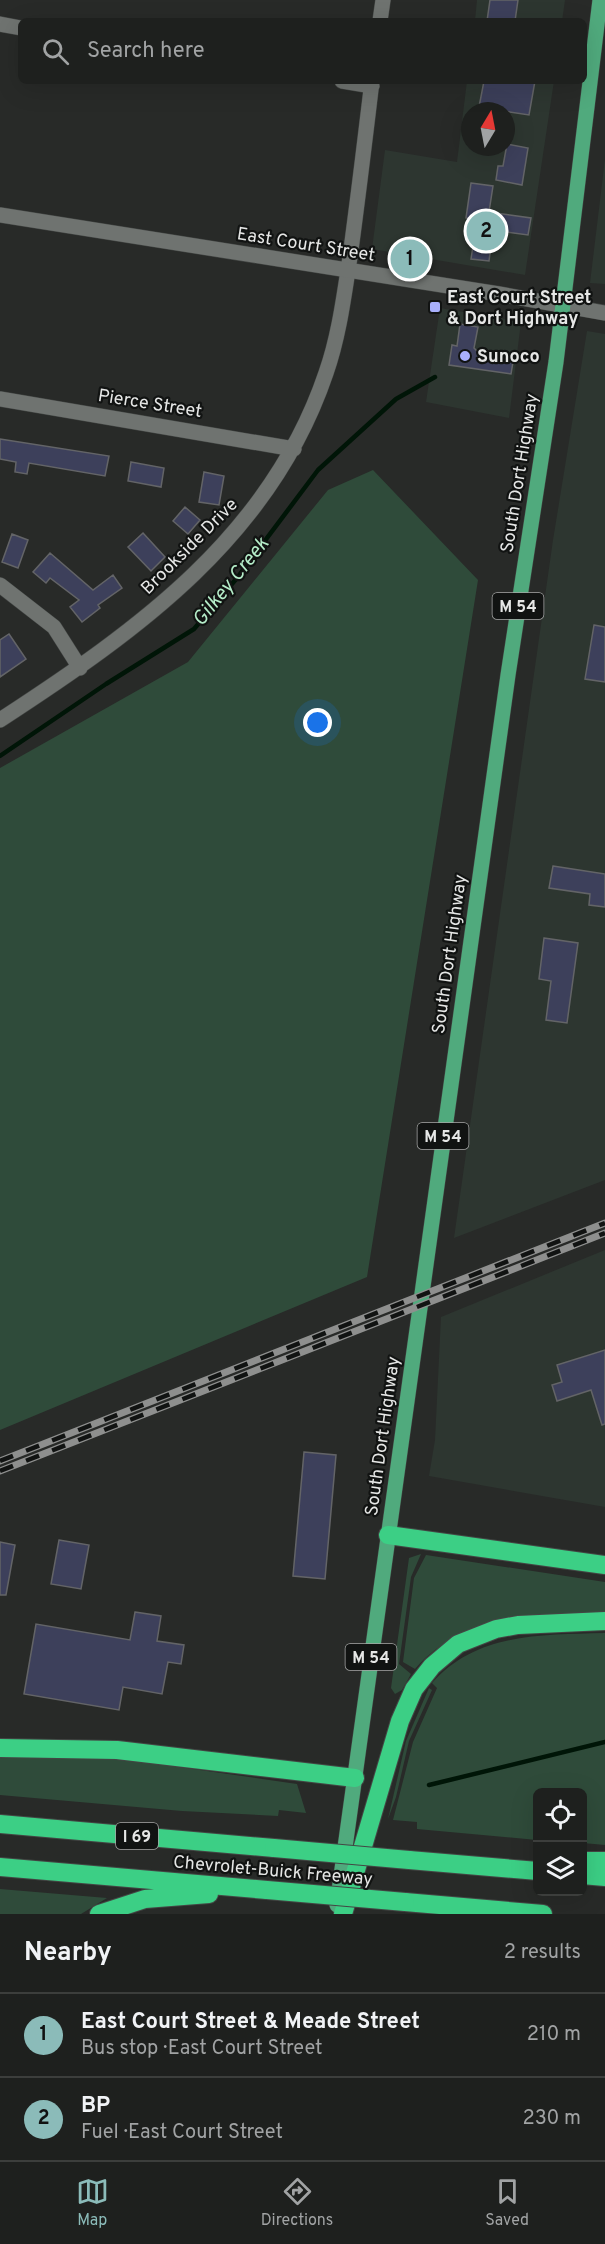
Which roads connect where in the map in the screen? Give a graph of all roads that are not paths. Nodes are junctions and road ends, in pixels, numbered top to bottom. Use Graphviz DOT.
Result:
graph roads {
  1 [pos="383,0"];
  2 [pos="600,0"];
  3 [pos="381,18"];
  4 [pos="0,24"];
  5 [pos="18,27"];
  6 [pos="372,84"];
  7 [pos="0,215"];
  8 [pos="348,270"];
  9 [pos="563,307"];
  10 [pos="605,313"];
  11 [pos="0,399"];
  12 [pos="294,449"];
  13 [pos="0,585"];
  14 [pos="80,668"];
  15 [pos="0,720"];
  16 [pos="388,1535"];
  17 [pos="605,1565"];
  18 [pos="605,1621"];
  19 [pos="0,1748"];
  20 [pos="355,1778"];
  21 [pos="0,1824"];
  22 [pos="409,1860"];
  23 [pos="533,1861"];
  24 [pos="587,1861"];
  25 [pos="605,1861"];
  26 [pos="0,1867"];
  27 [pos="533,1871"];
  28 [pos="587,1875"];
  29 [pos="605,1877"];
  30 [pos="267,1890"];
  31 [pos="99,1914"];
  32 [pos="336,1914"];
  33 [pos="343,1914"];
  34 [pos="543,1914"];
  1 -- 3 [label="street"];
  2 -- 9 [label="main road, South Dort Highway / M 54"];
  4 -- 5 [label="street"];
  6 -- 8 [label="street, Brookside Drive"];
  7 -- 8 [label="street, East Court Street"];
  8 -- 9 [label="street, East Court Street"];
  8 -- 12 [label="street, Brookside Drive"];
  9 -- 10 [label="street, East Court Street"];
  9 -- 16 [label="main road, South Dort Highway / M 54"];
  11 -- 12 [label="street, Pierce Street"];
  12 -- 14 [label="street, Brookside Drive"];
  13 -- 14 [label="street"];
  14 -- 15 [label="street, Brookside Drive"];
  16 -- 17 [label="highway"];
  16 -- 20 [label="main road, South Dort Highway / M 54"];
  18 -- 33 [label="highway"];
  19 -- 20 [label="highway"];
  20 -- 32 [label="main road, South Dort Highway / M 54"];
  21 -- 22 [label="highway, Chevrolet-Buick Freeway / I 69, bridge"];
  22 -- 23 [label="highway"];
  22 -- 27 [label="highway, Chevrolet-Buick Freeway / I 69"];
  24 -- 25 [label="highway"];
  26 -- 30 [label="highway, Chevrolet-Buick Freeway"];
  28 -- 29 [label="highway"];
  30 -- 31 [label="highway"];
  30 -- 34 [label="highway, Chevrolet-Buick Freeway, bridge"];
}
